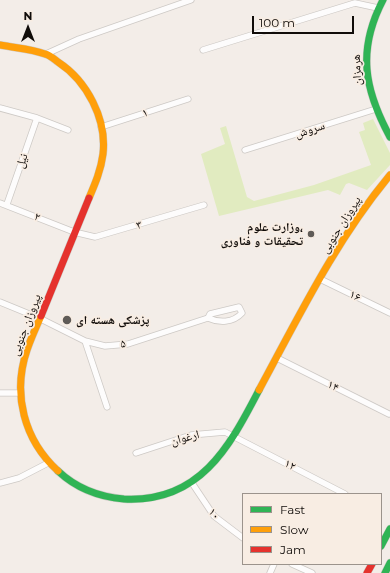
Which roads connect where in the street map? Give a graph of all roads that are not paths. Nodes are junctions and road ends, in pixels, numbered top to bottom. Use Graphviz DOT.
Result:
graph roads {
  1 [pos="191,0"];
  2 [pos="383,0"];
  3 [pos="378,8"];
  4 [pos="0,45"];
  5 [pos="203,50"];
  6 [pos="46,54"];
  7 [pos="188,100"];
  8 [pos="0,108"];
  9 [pos="376,109"];
  10 [pos="37,118"];
  11 [pos="101,127"];
  12 [pos="68,130"];
  13 [pos="390,137"];
  14 [pos="245,150"];
  15 [pos="390,175"];
  16 [pos="0,203"];
  17 [pos="7,204"];
  18 [pos="204,205"];
  19 [pos="74,232"];
  20 [pos="320,279"];
  21 [pos="0,302"];
  22 [pos="390,313"];
  23 [pos="40,318"];
  24 [pos="208,318"];
  25 [pos="86,341"];
  26 [pos="277,358"];
  27 [pos="0,393"];
  28 [pos="20,393"];
  29 [pos="107,407"];
  30 [pos="389,414"];
  31 [pos="234,436"];
  32 [pos="136,453"];
  33 [pos="48,463"];
  34 [pos="0,483"];
  35 [pos="192,483"];
  36 [pos="343,493"];
  37 [pos="390,528"];
  38 [pos="242,537"];
  39 [pos="382,544"];
  40 [pos="390,563"];
  41 [pos="294,565"];
  42 [pos="312,573"];
  43 [pos="385,573"];
  1 -- 6 [label="street"];
  2 -- 3 [label="street, هرمزان"];
  3 -- 5 [label="street"];
  3 -- 9 [label="street, هرمزان"];
  4 -- 6 [label="street, پیروزان جنوبی"];
  6 -- 11 [label="street, پیروزان جنوبی"];
  7 -- 11 [label="street, ۱"];
  8 -- 10 [label="street"];
  9 -- 13 [label="street, هرمزان"];
  9 -- 14 [label="street, سروش"];
  10 -- 12 [label="street"];
  10 -- 17 [label="street, نیل"];
  11 -- 19 [label="street, پیروزان جنوبی"];
  15 -- 20 [label="street, پیروزان جنوبی"];
  16 -- 17 [label="street, ۲"];
  17 -- 19 [label="street, ۲"];
  18 -- 19 [label="street, ۳"];
  19 -- 23 [label="street, پیروزان جنوبی"];
  20 -- 22 [label="street, ۱۶"];
  20 -- 26 [label="street, پیروزان جنوبی"];
  21 -- 23 [label="street, ۵"];
  23 -- 25 [label="street, ۵"];
  23 -- 28 [label="street, پیروزان جنوبی"];
  24 -- 24 [label="street, ۵"];
  24 -- 25 [label="street, ۵"];
  25 -- 29 [label="street"];
  26 -- 30 [label="street, ۱۴"];
  26 -- 31 [label="street, پیروزان جنوبی"];
  27 -- 28 [label="street"];
  28 -- 33 [label="street, پیروزان جنوبی"];
  31 -- 32 [label="street, ارغوان"];
  31 -- 35 [label="street, پیروزان جنوبی"];
  31 -- 36 [label="street, ۱۲"];
  33 -- 34 [label="street"];
  33 -- 35 [label="street, پیروزان جنوبی"];
  35 -- 38 [label="street, ۱۰"];
  37 -- 39 [label="street"];
  40 -- 43 [label="street"];
  41 -- 42 [label="street"];
}
